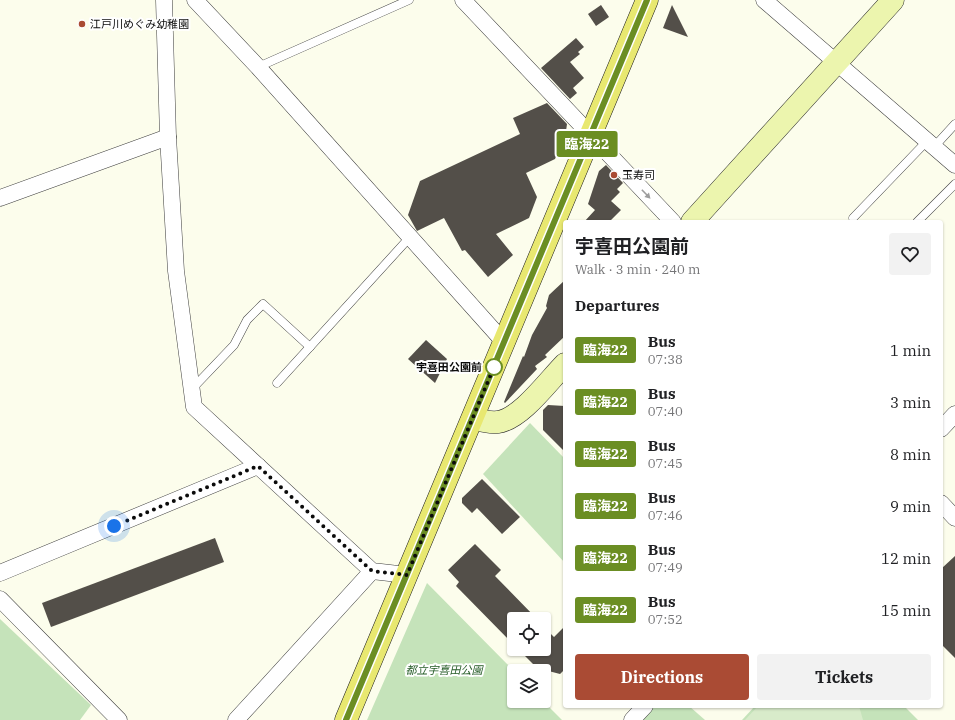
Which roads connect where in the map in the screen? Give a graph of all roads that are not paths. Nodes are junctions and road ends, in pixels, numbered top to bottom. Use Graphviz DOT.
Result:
graph roads {
  1 [pos="164,0"];
  2 [pos="195,0"];
  3 [pos="409,0"];
  4 [pos="463,0"];
  5 [pos="647,0"];
  6 [pos="764,0"];
  7 [pos="893,0"];
  8 [pos="838,62"];
  9 [pos="258,67"];
  10 [pos="955,124"];
  11 [pos="590,135"];
  12 [pos="168,137"];
  13 [pos="930,144"];
  14 [pos="955,165"];
  15 [pos="955,184"];
  16 [pos="0,198"];
  17 [pos="852,218"];
  18 [pos="671,220"];
  19 [pos="694,220"];
  20 [pos="918,220"];
  21 [pos="410,237"];
  22 [pos="504,342"];
  23 [pos="310,347"];
  24 [pos="563,366"];
  25 [pos="277,383"];
  26 [pos="192,390"];
  27 [pos="955,414"];
  28 [pos="474,418"];
  29 [pos="943,427"];
  30 [pos="258,466"];
  31 [pos="943,505"];
  32 [pos="955,518"];
  33 [pos="372,571"];
  34 [pos="0,574"];
  35 [pos="407,575"];
  36 [pos="0,599"];
  37 [pos="643,708"];
  38 [pos="119,720"];
  39 [pos="236,720"];
  40 [pos="346,720"];
  41 [pos="632,720"];
  1 -- 12 [label="street"];
  2 -- 9 [label="street"];
  3 -- 9 [label="lane"];
  4 -- 11 [label="street"];
  5 -- 11 [label="main road"];
  6 -- 8 [label="street"];
  7 -- 8 [label="street"];
  8 -- 13 [label="street"];
  8 -- 19 [label="street"];
  9 -- 21 [label="street"];
  10 -- 13 [label="lane"];
  11 -- 18 [label="street, one-way"];
  11 -- 22 [label="main road"];
  12 -- 16 [label="street"];
  12 -- 26 [label="street"];
  13 -- 14 [label="street"];
  13 -- 17 [label="lane"];
  15 -- 20 [label="lane"];
  21 -- 22 [label="street"];
  21 -- 23 [label="lane"];
  22 -- 28 [label="main road"];
  23 -- 25 [label="lane"];
  23 -- 26 [label="lane"];
  24 -- 28 [label="street"];
  26 -- 30 [label="street"];
  27 -- 29 [label="street"];
  28 -- 35 [label="main road"];
  30 -- 33 [label="street"];
  30 -- 34 [label="street"];
  31 -- 32 [label="street"];
  33 -- 35 [label="street"];
  33 -- 39 [label="street"];
  35 -- 40 [label="main road"];
  36 -- 38 [label="street"];
  37 -- 41 [label="street"];
}
